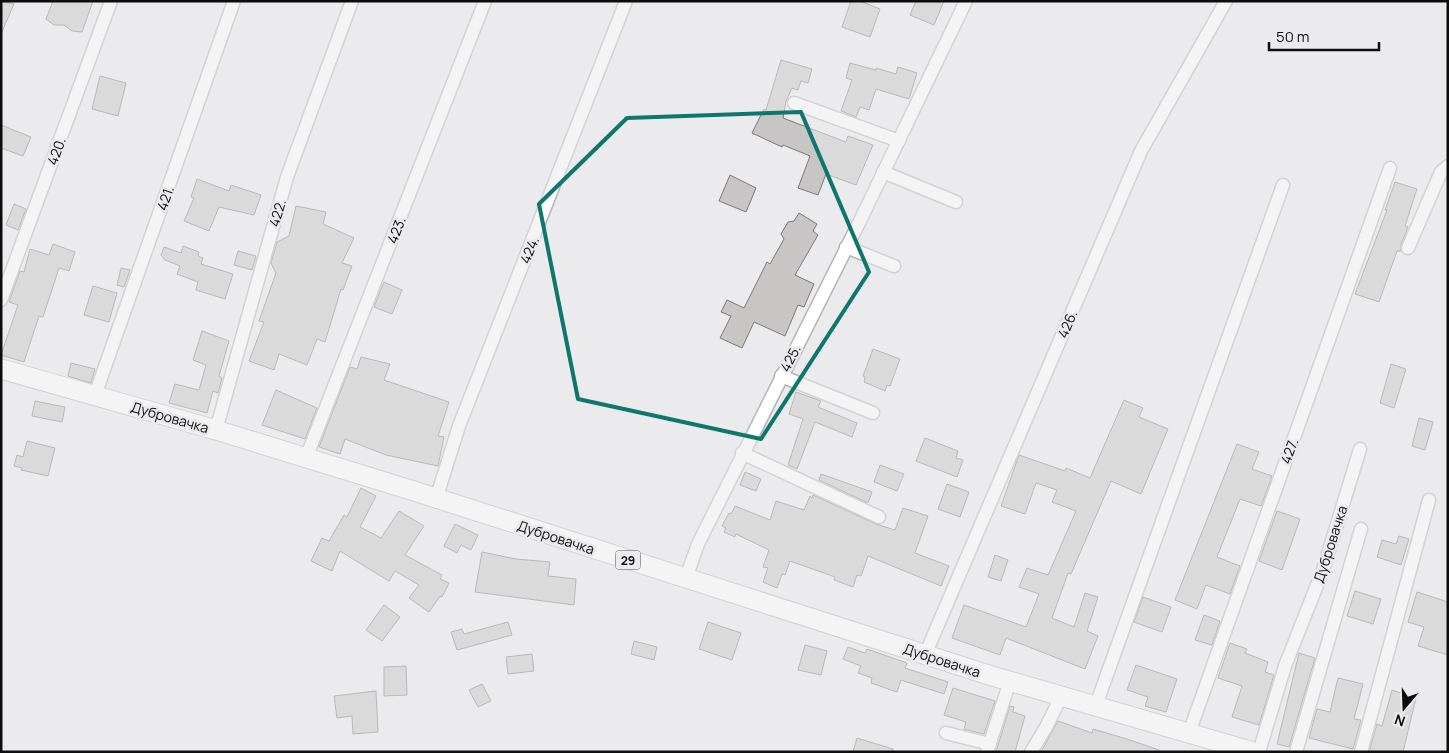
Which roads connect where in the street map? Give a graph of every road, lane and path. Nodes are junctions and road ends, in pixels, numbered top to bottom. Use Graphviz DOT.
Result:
graph roads {
  1 [pos="111,1"];
  2 [pos="234,1"];
  3 [pos="352,1"];
  4 [pos="485,1"];
  5 [pos="626,1"];
  6 [pos="966,1"];
  7 [pos="1226,1"];
  8 [pos="794,103"];
  9 [pos="899,140"];
  10 [pos="1448,166"];
  11 [pos="1390,168"];
  12 [pos="884,172"];
  13 [pos="1283,185"];
  14 [pos="956,202"];
  15 [pos="846,247"];
  16 [pos="1408,248"];
  17 [pos="894,266"];
  18 [pos="1,300"];
  19 [pos="1,368"];
  20 [pos="781,376"];
  21 [pos="95,395"];
  22 [pos="873,413"];
  23 [pos="216,430"];
  24 [pos="1360,449"];
  25 [pos="742,453"];
  26 [pos="306,458"];
  27 [pos="436,499"];
  28 [pos="1429,500"];
  29 [pos="879,517"];
  30 [pos="1361,530"];
  31 [pos="686,578"];
  32 [pos="925,655"];
  33 [pos="1010,681"];
  34 [pos="1062,695"];
  35 [pos="1096,705"];
  36 [pos="946,733"];
  37 [pos="1188,733"];
  38 [pos="988,748"];
  39 [pos="1031,752"];
  40 [pos="1254,752"];
  41 [pos="1259,752"];
  42 [pos="1296,752"];
  43 [pos="1362,752"];
  1 -- 18 [label="street, 420."];
  2 -- 21 [label="street, 421."];
  3 -- 23 [label="street, 422."];
  4 -- 26 [label="street, 423."];
  5 -- 27 [label="street, 424."];
  6 -- 9 [label="street, 425."];
  7 -- 32 [label="street, 426."];
  8 -- 9 [label="street"];
  9 -- 12 [label="street, 425."];
  10 -- 16 [label="street"];
  11 -- 37 [label="street, 427."];
  12 -- 14 [label="street"];
  12 -- 15 [label="street, 425."];
  13 -- 35 [label="street"];
  15 -- 17 [label="street"];
  15 -- 20 [label="street, 425."];
  19 -- 21 [label="main road, Дубровачка / 29"];
  20 -- 22 [label="street"];
  20 -- 25 [label="street, 425."];
  21 -- 23 [label="main road, Дубровачка / 29"];
  23 -- 26 [label="main road, Дубровачка / 29"];
  24 -- 41 [label="street, Дубровачка"];
  25 -- 29 [label="street"];
  25 -- 31 [label="street, 425."];
  26 -- 27 [label="main road, Дубровачка / 29"];
  27 -- 31 [label="main road, Дубровачка / 29"];
  28 -- 43 [label="street"];
  30 -- 42 [label="street, Дубровачка"];
  31 -- 32 [label="main road, Дубровачка / 29"];
  32 -- 33 [label="main road, Дубровачка / 29"];
  33 -- 34 [label="main road, Дубровачка / 29"];
  33 -- 38 [label="street"];
  34 -- 35 [label="main road, Дубровачка / 29"];
  34 -- 39 [label="street"];
  35 -- 37 [label="main road, Дубровачка / 29"];
  36 -- 38 [label="street"];
  37 -- 40 [label="main road, Дубровачка / 29"];
}
